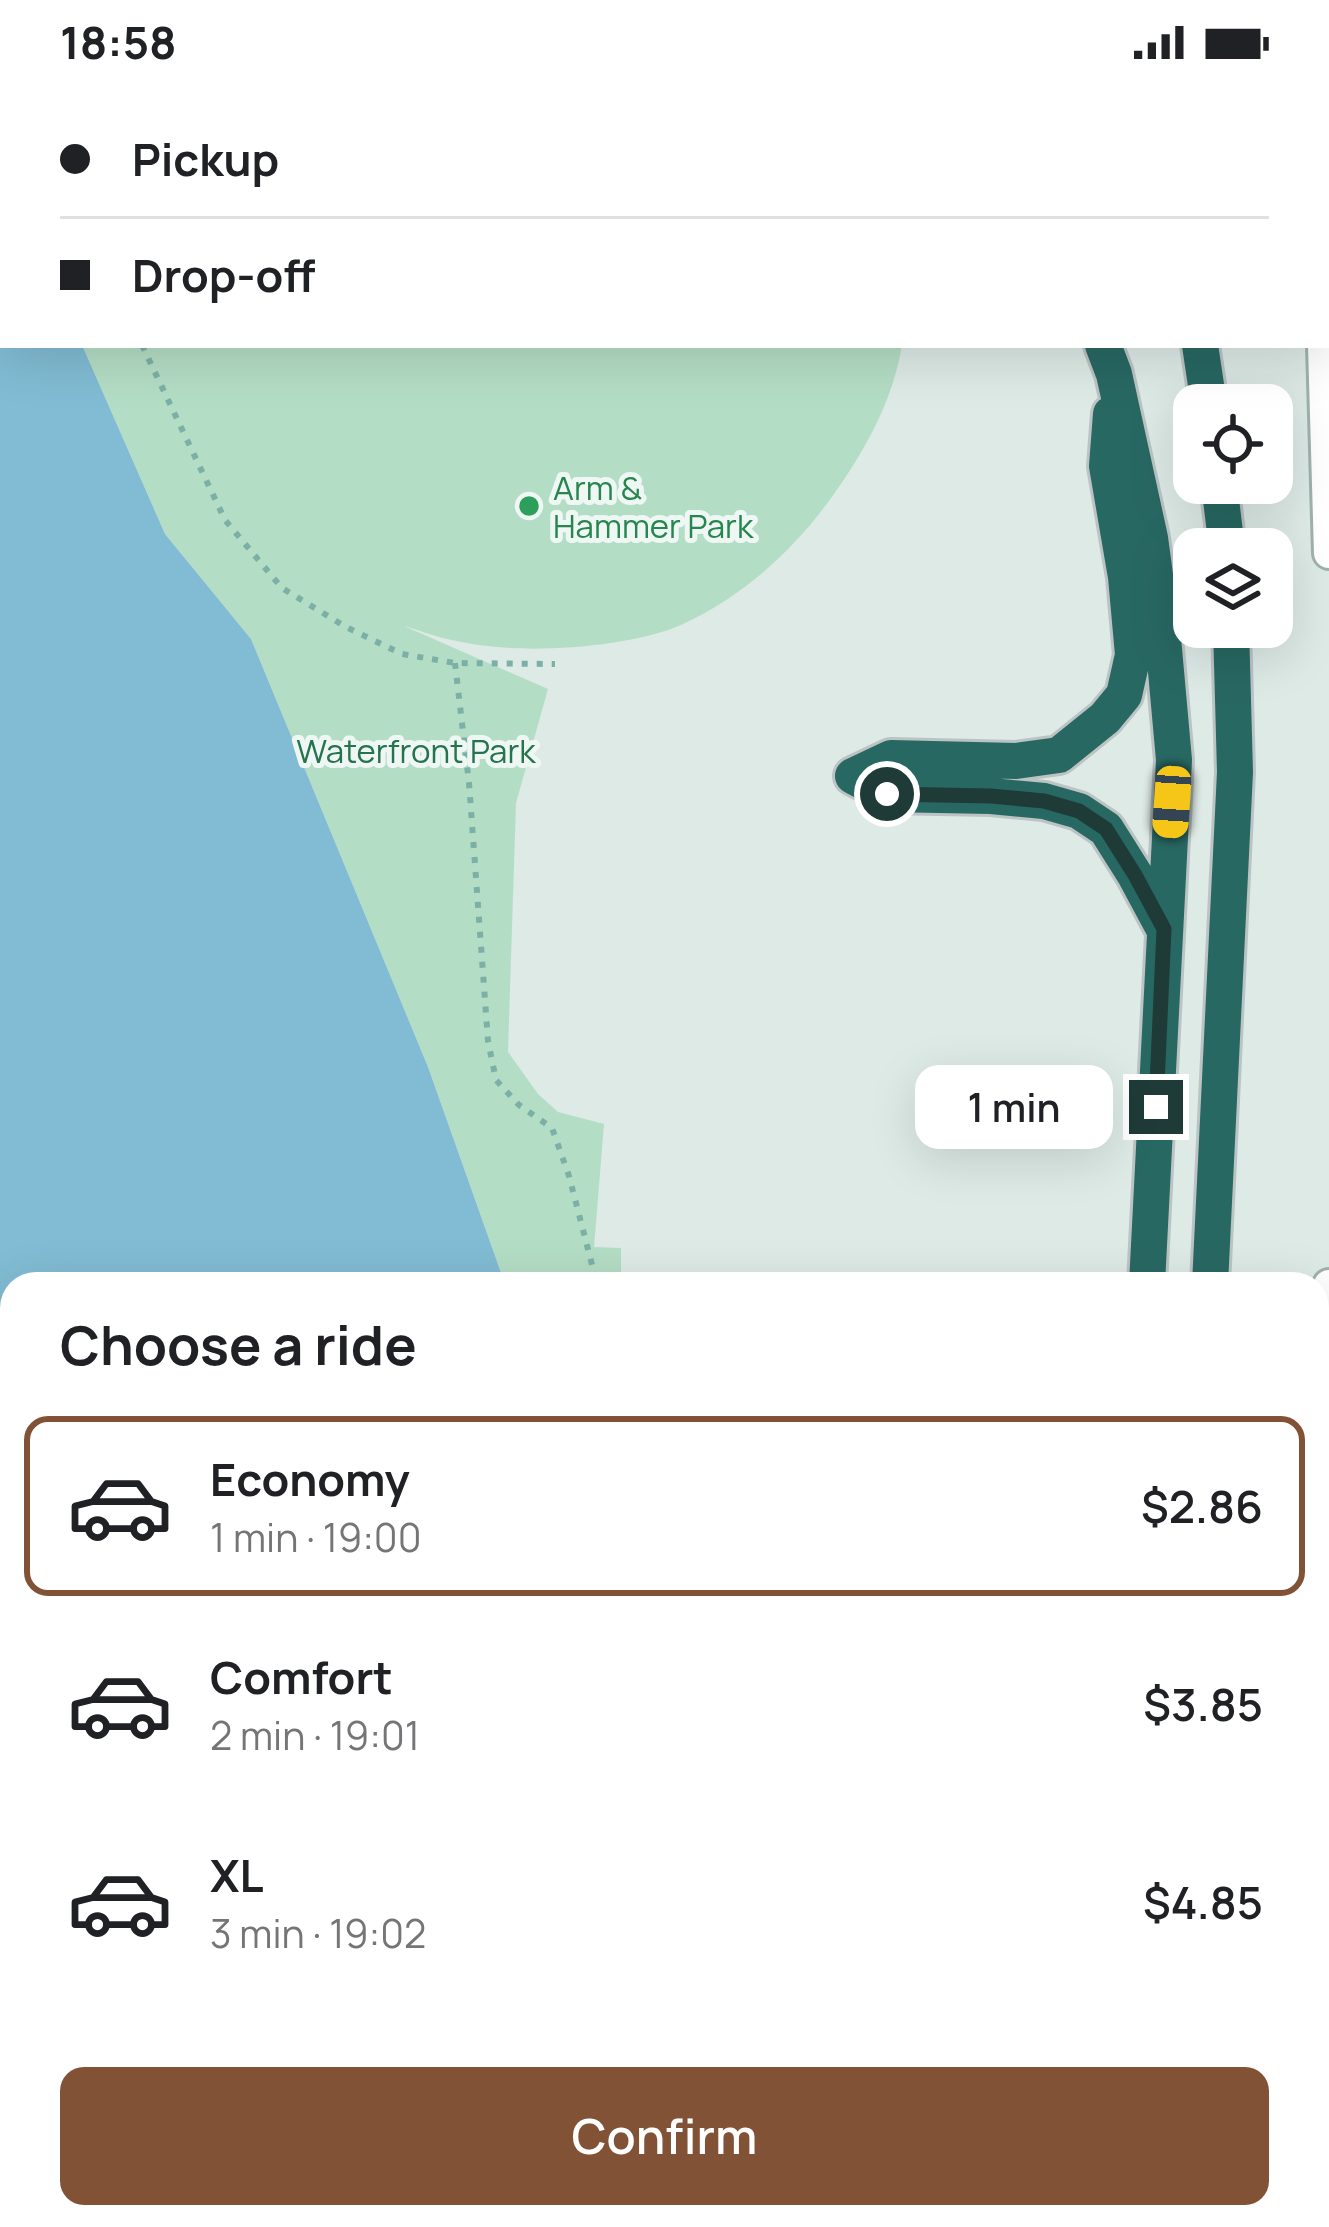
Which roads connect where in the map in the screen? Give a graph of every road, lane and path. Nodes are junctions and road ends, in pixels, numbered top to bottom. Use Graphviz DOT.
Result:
graph roads {
  1 [pos="143,348"];
  2 [pos="1200,348"];
  3 [pos="1323,348"];
  4 [pos="1109,360"];
  5 [pos="1206,384"];
  6 [pos="1329,553"];
  7 [pos="1232,648"];
  8 [pos="454,663"];
  9 [pos="555,664"];
  10 [pos="1164,929"];
  11 [pos="594,1272"];
  12 [pos="1149,1272"];
  13 [pos="1211,1272"];
  1 -- 8 [label="path"];
  2 -- 5 [label="highway"];
  3 -- 6 [label="street"];
  4 -- 10 [label="highway"];
  4 -- 10 [label="highway"];
  7 -- 13 [label="highway"];
  8 -- 9 [label="path"];
  8 -- 11 [label="path"];
  10 -- 12 [label="highway"];
}
